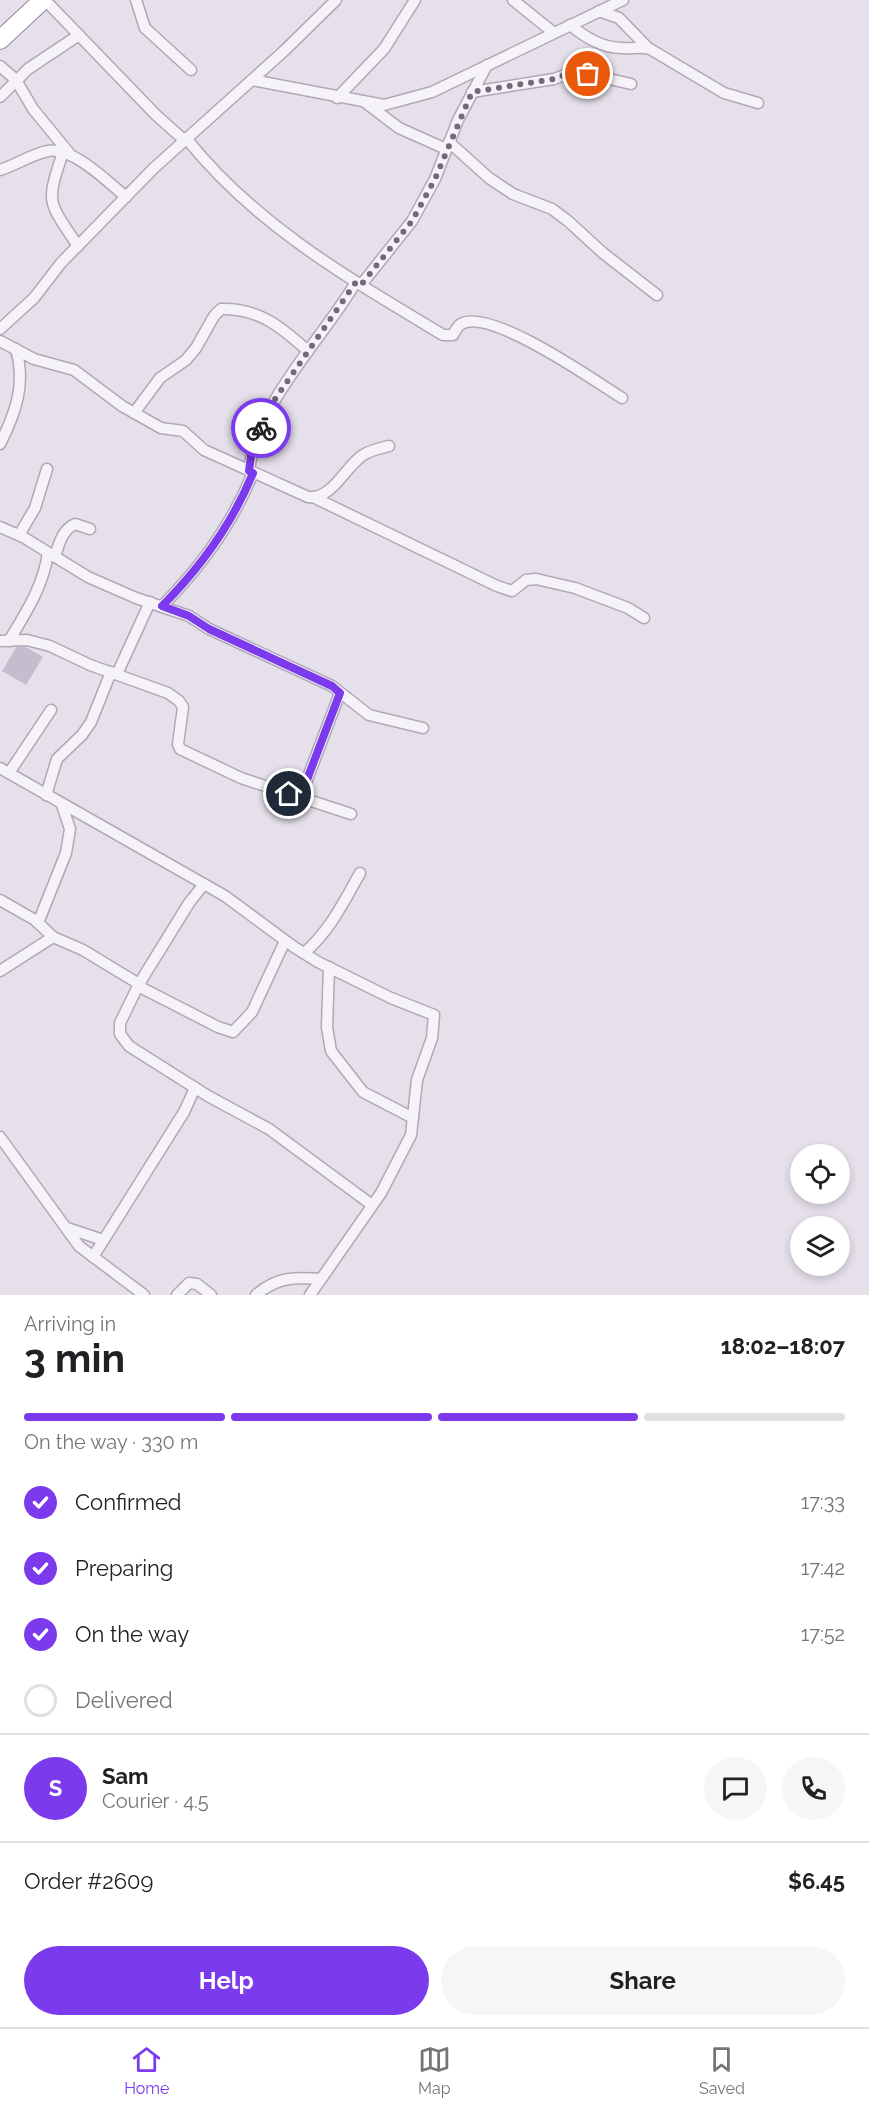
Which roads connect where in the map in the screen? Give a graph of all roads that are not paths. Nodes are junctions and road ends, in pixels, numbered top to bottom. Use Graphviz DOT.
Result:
graph roads {
  1 [pos="44,0"];
  2 [pos="136,0"];
  3 [pos="336,0"];
  4 [pos="414,0"];
  5 [pos="513,0"];
  6 [pos="622,0"];
  7 [pos="601,7"];
  8 [pos="570,25"];
  9 [pos="554,33"];
  10 [pos="79,35"];
  11 [pos="0,40"];
  12 [pos="648,48"];
  13 [pos="487,65"];
  14 [pos="0,66"];
  15 [pos="191,70"];
  16 [pos="16,80"];
  17 [pos="252,80"];
  18 [pos="631,84"];
  19 [pos="472,92"];
  20 [pos="0,97"];
  21 [pos="337,98"];
  22 [pos="366,103"];
  23 [pos="758,103"];
  24 [pos="185,139"];
  25 [pos="448,146"];
  26 [pos="67,153"];
  27 [pos="0,170"];
  28 [pos="126,197"];
  29 [pos="78,246"];
  30 [pos="358,284"];
  31 [pos="657,295"];
  32 [pos="0,329"];
  33 [pos="0,341"];
  34 [pos="16,349"];
  35 [pos="308,351"];
  36 [pos="622,398"];
  37 [pos="134,413"];
  38 [pos="0,444"];
  39 [pos="390,446"];
  40 [pos="47,469"];
  41 [pos="251,472"];
  42 [pos="313,497"];
  43 [pos="0,527"];
  44 [pos="90,529"];
  45 [pos="19,535"];
  46 [pos="51,555"];
  47 [pos="150,602"];
  48 [pos="162,606"];
  49 [pos="644,618"];
  50 [pos="4,641"];
  51 [pos="114,673"];
  52 [pos="340,693"];
  53 [pos="51,710"];
  54 [pos="423,728"];
  55 [pos="5,770"];
  56 [pos="46,795"];
  57 [pos="300,798"];
  58 [pos="62,804"];
  59 [pos="351,814"];
  60 [pos="360,873"];
  61 [pos="204,884"];
  62 [pos="0,900"];
  63 [pos="38,923"];
  64 [pos="53,937"];
  65 [pos="285,941"];
  66 [pos="304,953"];
  67 [pos="329,967"];
  68 [pos="0,971"];
  69 [pos="139,985"];
  70 [pos="195,1088"];
  71 [pos="413,1118"];
  72 [pos="0,1137"];
  73 [pos="372,1205"];
  74 [pos="66,1228"];
  75 [pos="103,1240"];
  76 [pos="93,1257"];
  77 [pos="321,1279"];
  78 [pos="144,1295"];
  79 [pos="177,1295"];
  80 [pos="211,1295"];
  81 [pos="256,1295"];
  82 [pos="310,1295"];
  1 -- 10 [label="street"];
  1 -- 11 [label="highway"];
  2 -- 15 [label="street"];
  3 -- 17 [label="street"];
  4 -- 21 [label="street"];
  5 -- 9 [label="street"];
  6 -- 7 [label="street"];
  7 -- 8 [label="street"];
  7 -- 12 [label="street"];
  8 -- 9 [label="street"];
  8 -- 12 [label="street"];
  9 -- 13 [label="street"];
  10 -- 16 [label="street"];
  10 -- 24 [label="street"];
  12 -- 23 [label="street"];
  13 -- 19 [label="street"];
  13 -- 22 [label="street"];
  14 -- 16 [label="street"];
  16 -- 20 [label="street"];
  16 -- 26 [label="street"];
  17 -- 21 [label="street"];
  17 -- 24 [label="street"];
  18 -- 19 [label="street"];
  19 -- 25 [label="street"];
  21 -- 22 [label="street"];
  22 -- 25 [label="street"];
  24 -- 28 [label="street"];
  24 -- 30 [label="street"];
  25 -- 30 [label="street"];
  25 -- 31 [label="street"];
  26 -- 27 [label="street"];
  26 -- 28 [label="street"];
  26 -- 29 [label="street"];
  28 -- 29 [label="street"];
  29 -- 32 [label="street"];
  30 -- 35 [label="street"];
  30 -- 36 [label="street"];
  33 -- 34 [label="street"];
  34 -- 37 [label="street"];
  34 -- 38 [label="street"];
  35 -- 37 [label="street"];
  35 -- 41 [label="street"];
  37 -- 41 [label="street"];
  39 -- 42 [label="street"];
  40 -- 45 [label="street"];
  41 -- 42 [label="street"];
  41 -- 48 [label="street"];
  42 -- 49 [label="street"];
  43 -- 45 [label="street"];
  44 -- 46 [label="street"];
  45 -- 46 [label="street"];
  46 -- 47 [label="street"];
  46 -- 50 [label="street"];
  47 -- 48 [label="street"];
  47 -- 51 [label="street"];
  48 -- 52 [label="street"];
  50 -- 51 [label="street"];
  51 -- 56 [label="street"];
  51 -- 57 [label="street"];
  52 -- 54 [label="street"];
  52 -- 57 [label="street"];
  53 -- 55 [label="street"];
  55 -- 56 [label="street"];
  56 -- 58 [label="street"];
  57 -- 59 [label="street"];
  58 -- 61 [label="street"];
  58 -- 63 [label="street"];
  60 -- 66 [label="street"];
  61 -- 65 [label="street"];
  61 -- 69 [label="street"];
  62 -- 63 [label="street"];
  63 -- 64 [label="street"];
  64 -- 68 [label="street"];
  64 -- 69 [label="street"];
  65 -- 66 [label="street"];
  65 -- 69 [label="street"];
  66 -- 67 [label="street"];
  67 -- 71 [label="street"];
  67 -- 71 [label="street"];
  69 -- 70 [label="street"];
  70 -- 73 [label="street"];
  70 -- 75 [label="street"];
  71 -- 73 [label="street"];
  72 -- 74 [label="street"];
  73 -- 77 [label="street"];
  74 -- 75 [label="street"];
  74 -- 76 [label="street"];
  75 -- 76 [label="street"];
  76 -- 78 [label="street"];
  77 -- 81 [label="street"];
  77 -- 82 [label="street"];
  79 -- 80 [label="street"];
}
